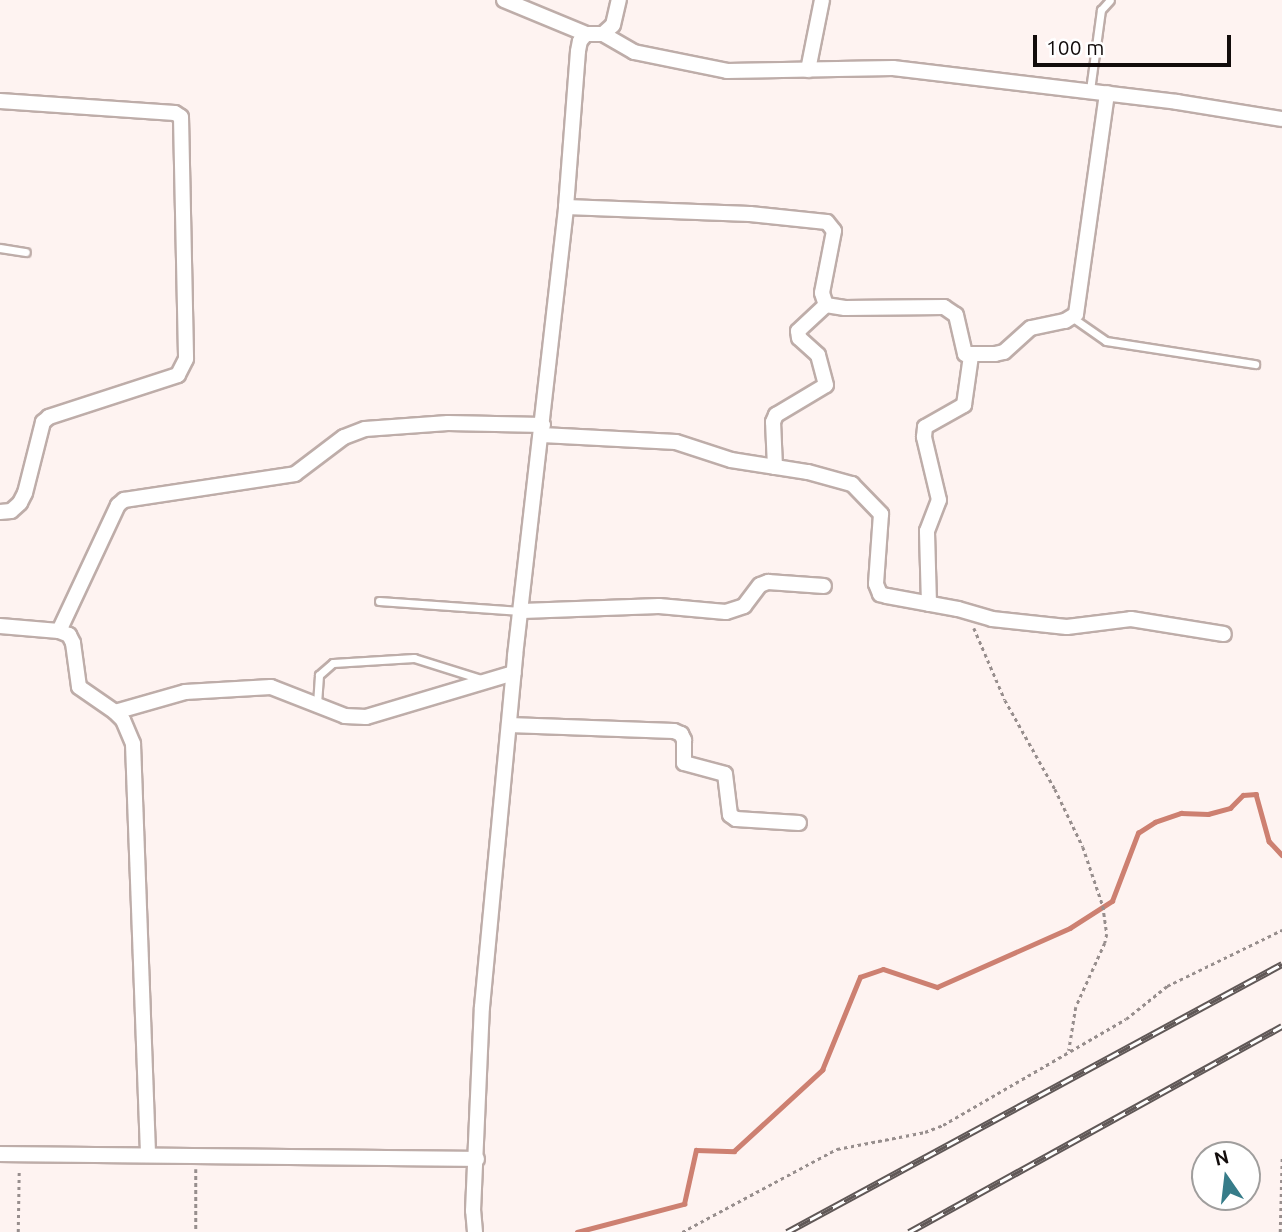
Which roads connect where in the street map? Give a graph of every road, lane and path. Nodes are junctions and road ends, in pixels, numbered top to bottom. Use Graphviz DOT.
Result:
graph roads {
  1 [pos="504,0"];
  2 [pos="618,0"];
  3 [pos="822,0"];
  4 [pos="1110,0"];
  5 [pos="586,34"];
  6 [pos="603,34"];
  7 [pos="808,70"];
  8 [pos="1090,90"];
  9 [pos="1107,93"];
  10 [pos="0,100"];
  11 [pos="1282,119"];
  12 [pos="566,207"];
  13 [pos="0,248"];
  14 [pos="26,251"];
  15 [pos="826,305"];
  16 [pos="1073,318"];
  17 [pos="971,356"];
  18 [pos="1255,364"];
  19 [pos="542,430"];
  20 [pos="775,467"];
  21 [pos="0,512"];
  22 [pos="824,586"];
  23 [pos="379,601"];
  24 [pos="929,604"];
  25 [pos="522,611"];
  26 [pos="967,612"];
  27 [pos="0,626"];
  28 [pos="59,631"];
  29 [pos="1224,634"];
  30 [pos="514,673"];
  31 [pos="486,681"];
  32 [pos="317,704"];
  33 [pos="115,712"];
  34 [pos="509,725"];
  35 [pos="799,823"];
  36 [pos="1282,930"];
  37 [pos="1069,1051"];
  38 [pos="0,1154"];
  39 [pos="19,1154"];
  40 [pos="148,1155"];
  41 [pos="196,1155"];
  42 [pos="1282,1155"];
  43 [pos="478,1159"];
  44 [pos="18,1232"];
  45 [pos="196,1232"];
  46 [pos="475,1232"];
  47 [pos="682,1232"];
  48 [pos="1280,1232"];
  1 -- 5 [label="street"];
  2 -- 6 [label="street"];
  3 -- 7 [label="street"];
  4 -- 8 [label="lane"];
  5 -- 6 [label="street"];
  5 -- 12 [label="street"];
  6 -- 7 [label="street"];
  7 -- 8 [label="street"];
  8 -- 9 [label="street"];
  9 -- 11 [label="street"];
  9 -- 16 [label="street"];
  10 -- 21 [label="street"];
  12 -- 15 [label="street"];
  12 -- 19 [label="street"];
  13 -- 14 [label="lane"];
  15 -- 17 [label="street"];
  15 -- 20 [label="street"];
  16 -- 17 [label="street"];
  16 -- 18 [label="lane"];
  17 -- 24 [label="street"];
  19 -- 20 [label="street"];
  19 -- 25 [label="street"];
  19 -- 28 [label="street"];
  20 -- 24 [label="street"];
  22 -- 25 [label="street"];
  23 -- 25 [label="lane"];
  24 -- 26 [label="street"];
  25 -- 30 [label="street"];
  26 -- 29 [label="street"];
  26 -- 37 [label="path"];
  27 -- 28 [label="street"];
  28 -- 33 [label="street"];
  30 -- 31 [label="street"];
  30 -- 34 [label="street"];
  31 -- 32 [label="street"];
  31 -- 32 [label="lane"];
  32 -- 33 [label="street"];
  33 -- 40 [label="street"];
  34 -- 35 [label="street"];
  34 -- 43 [label="street"];
  36 -- 37 [label="path"];
  37 -- 47 [label="path"];
  38 -- 39 [label="street"];
  39 -- 40 [label="street"];
  39 -- 44 [label="path"];
  40 -- 41 [label="street"];
  41 -- 43 [label="street"];
  41 -- 45 [label="path"];
  42 -- 48 [label="path"];
  43 -- 46 [label="street"];
}
